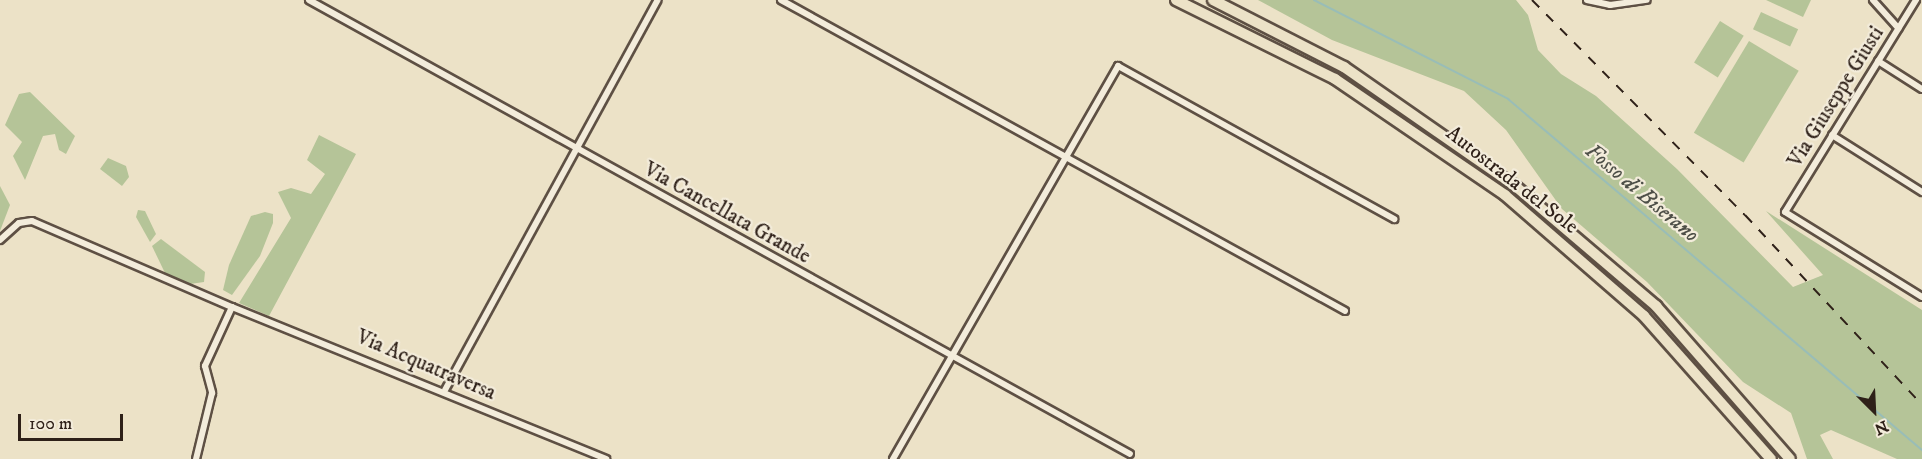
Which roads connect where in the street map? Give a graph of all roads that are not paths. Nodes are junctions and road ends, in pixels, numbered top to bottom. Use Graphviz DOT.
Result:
graph roads {
  1 [pos="309,0"];
  2 [pos="658,0"];
  3 [pos="781,0"];
  4 [pos="1176,0"];
  5 [pos="1213,0"];
  6 [pos="1587,0"];
  7 [pos="1647,0"];
  8 [pos="1873,0"];
  9 [pos="1916,0"];
  10 [pos="1898,28"];
  11 [pos="1878,62"];
  12 [pos="1922,89"];
  13 [pos="1832,135"];
  14 [pos="577,148"];
  15 [pos="1064,154"];
  16 [pos="1922,192"];
  17 [pos="1394,219"];
  18 [pos="0,240"];
  19 [pos="1922,297"];
  20 [pos="232,307"];
  21 [pos="1345,311"];
  22 [pos="949,358"];
  23 [pos="445,390"];
  24 [pos="1130,454"];
  25 [pos="196,459"];
  26 [pos="606,459"];
  27 [pos="892,459"];
  28 [pos="1771,459"];
  29 [pos="1790,459"];
  1 -- 14 [label="street, Via Cancellata Grande"];
  2 -- 14 [label="street"];
  3 -- 15 [label="street"];
  4 -- 28 [label="highway, Autostrada del Sole"];
  5 -- 29 [label="highway, Autostrada del Sole"];
  6 -- 7 [label="street"];
  8 -- 10 [label="street"];
  9 -- 10 [label="street, Via Giuseppe Giusti"];
  10 -- 11 [label="street, Via Giuseppe Giusti"];
  11 -- 12 [label="street"];
  11 -- 13 [label="street, Via Giuseppe Giusti"];
  13 -- 16 [label="street"];
  13 -- 19 [label="street, Via Giuseppe Giusti"];
  14 -- 22 [label="street, Via Cancellata Grande"];
  14 -- 23 [label="street"];
  15 -- 17 [label="street"];
  15 -- 21 [label="street"];
  15 -- 22 [label="street"];
  18 -- 20 [label="street, Via Acquatraversa"];
  20 -- 23 [label="street, Via Acquatraversa"];
  20 -- 25 [label="street"];
  22 -- 24 [label="street, Via Cancellata Grande"];
  22 -- 27 [label="street"];
  23 -- 26 [label="street, Via Acquatraversa"];
}
